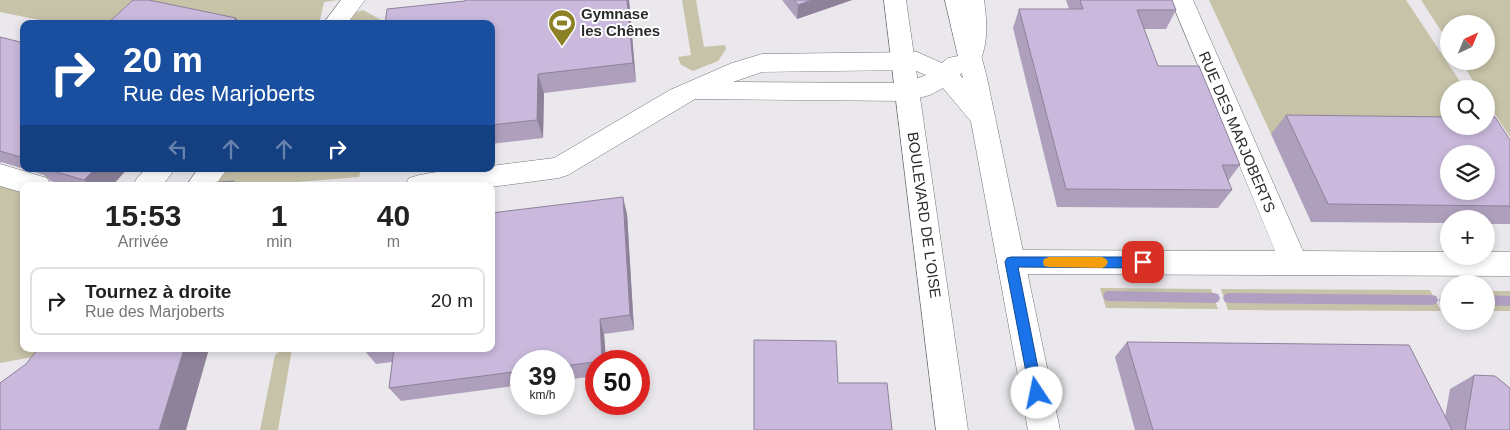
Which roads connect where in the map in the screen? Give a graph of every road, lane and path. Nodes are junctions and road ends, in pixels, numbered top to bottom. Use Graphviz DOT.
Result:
graph roads {
  1 [pos="354,0"];
  2 [pos="895,0"];
  3 [pos="956,0"];
  4 [pos="974,0"];
  5 [pos="1182,0"];
  6 [pos="337,20"];
  7 [pos="968,55"];
  8 [pos="903,60"];
  9 [pos="945,74"];
  10 [pos="694,91"];
  11 [pos="907,92"];
  12 [pos="983,118"];
  13 [pos="159,172"];
  14 [pos="211,172"];
  15 [pos="0,175"];
  16 [pos="24,182"];
  17 [pos="150,182"];
  18 [pos="203,182"];
  19 [pos="449,182"];
  20 [pos="1011,262"];
  21 [pos="1294,263"];
  22 [pos="1510,264"];
  23 [pos="952,430"];
  24 [pos="1044,430"];
  1 -- 6 [label="main road"];
  2 -- 8 [label="main road, BOULEVARD DE L'OISE"];
  3 -- 7 [label="main road"];
  4 -- 7 [label="main road"];
  5 -- 21 [label="main road, RUE DES MARJOBERTS"];
  7 -- 9 [label="main road"];
  7 -- 12 [label="main road"];
  8 -- 9 [label="main road"];
  8 -- 10 [label="main road"];
  8 -- 11 [label="main road, BOULEVARD DE L'OISE"];
  9 -- 11 [label="main road"];
  9 -- 12 [label="main road"];
  10 -- 11 [label="main road"];
  10 -- 19 [label="main road"];
  11 -- 23 [label="main road, BOULEVARD DE L'OISE"];
  12 -- 20 [label="main road"];
  13 -- 17 [label="main road"];
  14 -- 18 [label="main road"];
  15 -- 16 [label="main road"];
  20 -- 21 [label="main road"];
  20 -- 24 [label="main road"];
  21 -- 22 [label="main road"];
}
